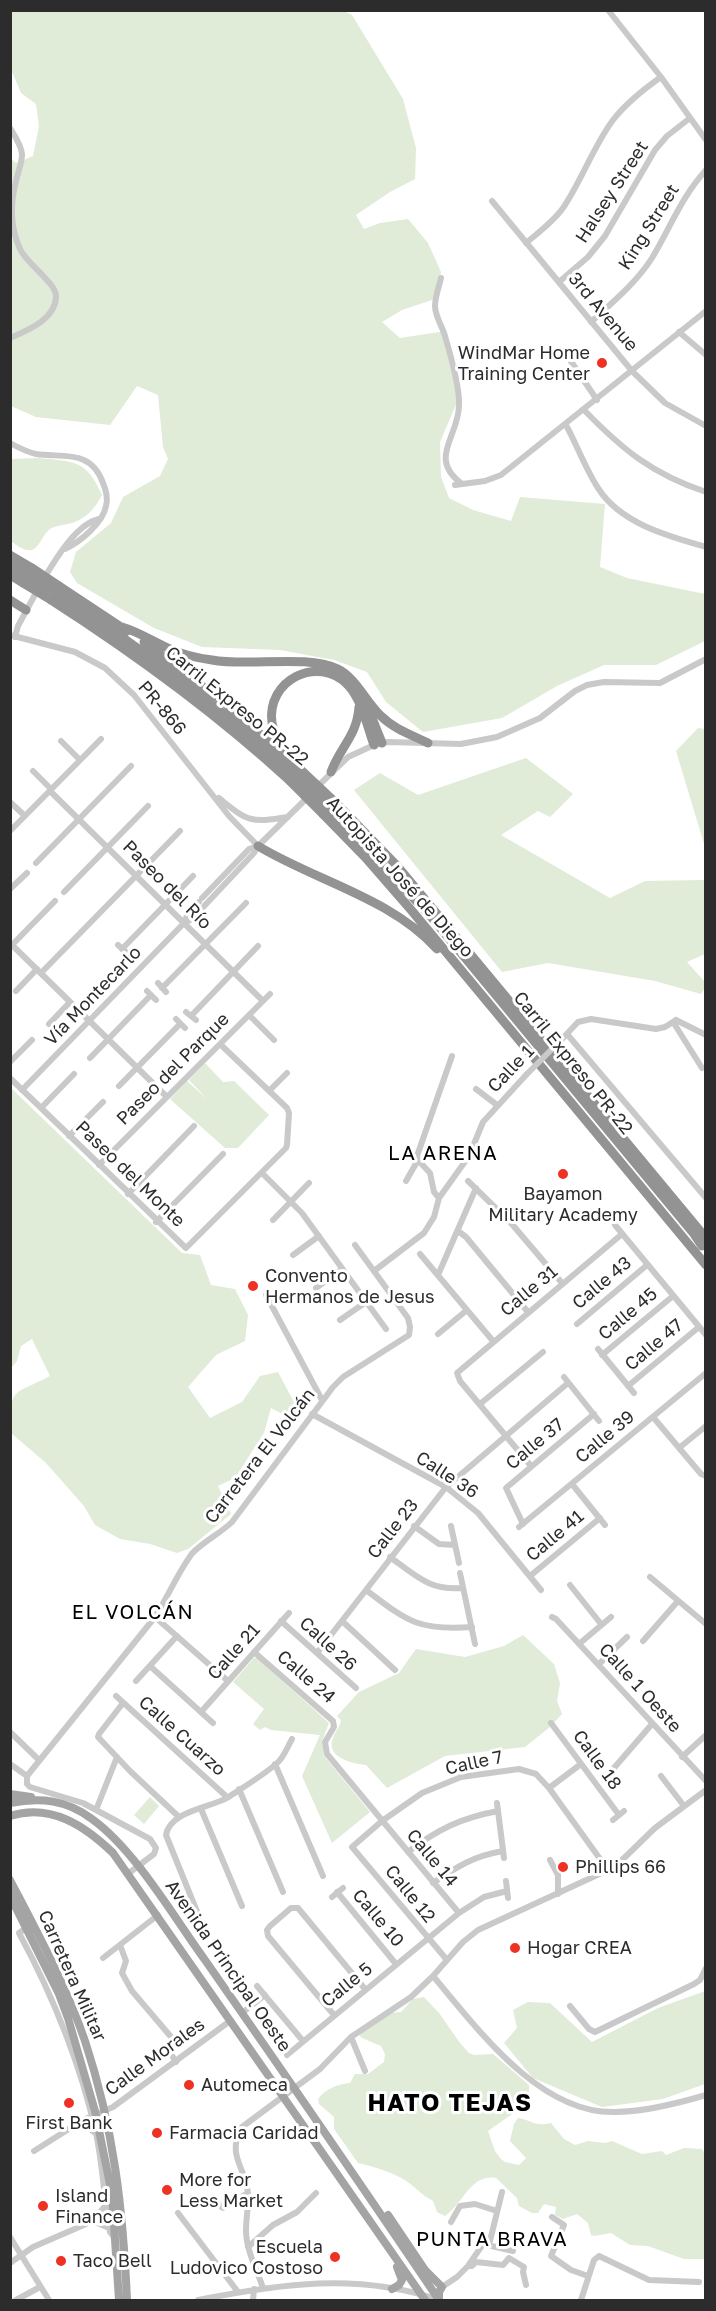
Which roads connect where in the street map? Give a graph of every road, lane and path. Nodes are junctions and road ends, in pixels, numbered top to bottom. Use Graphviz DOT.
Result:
graph roads {
  1 [pos="608,10"];
  2 [pos="661,76"];
  3 [pos="690,118"];
  4 [pos="10,128"];
  5 [pos="705,140"];
  6 [pos="705,170"];
  7 [pos="492,201"];
  8 [pos="526,243"];
  9 [pos="441,278"];
  10 [pos="559,282"];
  11 [pos="705,311"];
  12 [pos="591,322"];
  13 [pos="679,332"];
  14 [pos="10,338"];
  15 [pos="566,354"];
  16 [pos="705,355"];
  17 [pos="632,371"];
  18 [pos="597,400"];
  19 [pos="584,410"];
  20 [pos="566,425"];
  21 [pos="705,426"];
  22 [pos="10,443"];
  23 [pos="705,492"];
  24 [pos="705,547"];
  25 [pos="10,555"];
  26 [pos="10,565"];
  27 [pos="10,575"];
  28 [pos="28,576"];
  29 [pos="55,592"];
  30 [pos="10,600"];
  31 [pos="26,610"];
  32 [pos="122,627"];
  33 [pos="13,636"];
  34 [pos="704,662"];
  35 [pos="362,701"];
  36 [pos="101,739"];
  37 [pos="61,741"];
  38 [pos="428,743"];
  39 [pos="378,744"];
  40 [pos="80,760"];
  41 [pos="131,766"];
  42 [pos="33,771"];
  43 [pos="331,772"];
  44 [pos="296,773"];
  45 [pos="51,790"];
  46 [pos="211,792"];
  47 [pos="10,802"];
  48 [pos="148,806"];
  49 [pos="329,808"];
  50 [pos="25,816"];
  51 [pos="289,817"];
  52 [pos="79,819"];
  53 [pos="10,831"];
  54 [pos="180,831"];
  55 [pos="258,846"];
  56 [pos="107,848"];
  57 [pos="36,863"];
  58 [pos="27,873"];
  59 [pos="136,876"];
  60 [pos="193,876"];
  61 [pos="10,889"];
  62 [pos="64,892"];
  63 [pos="55,901"];
  64 [pos="246,903"];
  65 [pos="165,904"];
  66 [pos="184,923"];
  67 [pos="11,944"];
  68 [pos="205,944"];
  69 [pos="123,949"];
  70 [pos="258,950"];
  71 [pos="39,971"];
  72 [pos="234,972"];
  73 [pos="162,988"];
  74 [pos="16,990"];
  75 [pos="270,994"];
  76 [pos="152,995"];
  77 [pos="263,1000"];
  78 [pos="70,1002"];
  79 [pos="490,1004"];
  80 [pos="249,1015"];
  81 [pos="191,1016"];
  82 [pos="676,1020"];
  83 [pos="90,1021"];
  84 [pos="49,1024"];
  85 [pos="180,1024"];
  86 [pos="705,1035"];
  87 [pos="565,1036"];
  88 [pos="32,1040"];
  89 [pos="108,1040"];
  90 [pos="274,1040"];
  91 [pos="220,1044"];
  92 [pos="452,1056"];
  93 [pos="90,1058"];
  94 [pos="10,1062"];
  95 [pos="137,1068"];
  96 [pos="702,1068"];
  97 [pos="287,1073"];
  98 [pos="74,1074"];
  99 [pos="10,1078"];
  100 [pos="119,1086"];
  101 [pos="476,1089"];
  102 [pos="22,1090"];
  103 [pos="269,1090"];
  104 [pos="166,1096"];
  105 [pos="103,1102"];
  106 [pos="497,1105"];
  107 [pos="41,1108"];
  108 [pos="194,1126"];
  109 [pos="69,1136"];
  110 [pos="223,1154"];
  111 [pos="418,1160"];
  112 [pos="99,1165"];
  113 [pos="262,1173"];
  114 [pos="406,1181"];
  115 [pos="468,1181"];
  116 [pos="309,1183"];
  117 [pos="476,1188"];
  118 [pos="128,1194"];
  119 [pos="439,1197"];
  120 [pos="705,1198"];
  121 [pos="291,1201"];
  122 [pos="272,1220"];
  123 [pos="156,1222"];
  124 [pos="615,1225"];
  125 [pos="458,1232"];
  126 [pos="622,1234"];
  127 [pos="319,1236"];
  128 [pos="355,1245"];
  129 [pos="704,1245"];
  130 [pos="420,1254"];
  131 [pos="293,1255"];
  132 [pos="647,1265"];
  133 [pos="705,1265"];
  134 [pos="342,1269"];
  135 [pos="374,1271"];
  136 [pos="438,1275"];
  137 [pos="562,1283"];
  138 [pos="316,1288"];
  139 [pos="266,1295"];
  140 [pos="673,1296"];
  141 [pos="366,1302"];
  142 [pos="467,1310"];
  143 [pos="528,1312"];
  144 [pos="340,1320"];
  145 [pos="577,1324"];
  146 [pos="699,1327"];
  147 [pos="386,1329"];
  148 [pos="440,1329"];
  149 [pos="705,1335"];
  150 [pos="493,1341"];
  151 [pos="543,1352"];
  152 [pos="705,1374"];
  153 [pos="628,1386"];
  154 [pos="633,1393"];
  155 [pos="322,1400"];
  156 [pos="480,1404"];
  157 [pos="312,1414"];
  158 [pos="594,1414"];
  159 [pos="653,1417"];
  160 [pos="599,1421"];
  161 [pos="705,1426"];
  162 [pos="505,1435"];
  163 [pos="679,1448"];
  164 [pos="531,1466"];
  165 [pos="705,1476"];
  166 [pos="572,1484"];
  167 [pos="446,1487"];
  168 [pos="600,1518"];
  169 [pos="605,1525"];
  170 [pos="414,1526"];
  171 [pos="451,1526"];
  172 [pos="521,1526"];
  173 [pos="455,1545"];
  174 [pos="390,1557"];
  175 [pos="459,1563"];
  176 [pos="460,1573"];
  177 [pos="530,1576"];
  178 [pos="650,1577"];
  179 [pos="570,1585"];
  180 [pos="463,1588"];
  181 [pos="366,1590"];
  182 [pos="541,1590"];
  183 [pos="678,1601"];
  184 [pos="289,1613"];
  185 [pos="155,1617"];
  186 [pos="552,1617"];
  187 [pos="611,1617"];
  188 [pos="281,1622"];
  189 [pos="342,1622"];
  190 [pos="602,1624"];
  191 [pos="705,1624"];
  192 [pos="472,1627"];
  193 [pos="177,1636"];
  194 [pos="627,1637"];
  195 [pos="643,1641"];
  196 [pos="475,1644"];
  197 [pos="579,1644"];
  198 [pos="254,1652"];
  199 [pos="317,1653"];
  200 [pos="394,1658"];
  201 [pos="389,1664"];
  202 [pos="599,1664"];
  203 [pos="150,1666"];
  204 [pos="395,1670"];
  205 [pos="136,1681"];
  206 [pos="228,1681"];
  207 [pos="356,1688"];
  208 [pos="116,1696"];
  209 [pos="123,1703"];
  210 [pos="201,1712"];
  211 [pos="213,1723"];
  212 [pos="550,1723"];
  213 [pos="652,1724"];
  214 [pos="334,1727"];
  215 [pos="12,1736"];
  216 [pos="705,1736"];
  217 [pos="292,1740"];
  218 [pos="117,1757"];
  219 [pos="682,1757"];
  220 [pos="39,1760"];
  221 [pos="10,1764"];
  222 [pos="275,1764"];
  223 [pos="581,1764"];
  224 [pos="614,1767"];
  225 [pos="27,1776"];
  226 [pos="661,1776"];
  227 [pos="705,1781"];
  228 [pos="549,1788"];
  229 [pos="239,1789"];
  230 [pos="705,1790"];
  231 [pos="10,1794"];
  232 [pos="227,1797"];
  233 [pos="43,1799"];
  234 [pos="10,1803"];
  235 [pos="498,1803"];
  236 [pos="684,1806"];
  237 [pos="201,1809"];
  238 [pos="96,1810"];
  239 [pos="498,1811"];
  240 [pos="619,1815"];
  241 [pos="10,1816"];
  242 [pos="179,1817"];
  243 [pos="382,1821"];
  244 [pos="352,1846"];
  245 [pos="408,1852"];
  246 [pos="550,1860"];
  247 [pos="138,1867"];
  248 [pos="608,1870"];
  249 [pos="129,1873"];
  250 [pos="323,1876"];
  251 [pos="10,1880"];
  252 [pos="506,1881"];
  253 [pos="433,1883"];
  254 [pos="507,1891"];
  255 [pos="283,1892"];
  256 [pos="337,1892"];
  257 [pos="558,1894"];
  258 [pos="10,1896"];
  259 [pos="508,1898"];
  260 [pos="242,1906"];
  261 [pos="459,1913"];
  262 [pos="158,1915"];
  263 [pos="200,1919"];
  264 [pos="427,1938"];
  265 [pos="120,1945"];
  266 [pos="103,1958"];
  267 [pos="447,1960"];
  268 [pos="396,1964"];
  269 [pos="705,1968"];
  270 [pos="433,1976"];
  271 [pos="257,1986"];
  272 [pos="365,1989"];
  273 [pos="265,1995"];
  274 [pos="570,2006"];
  275 [pos="242,2013"];
  276 [pos="334,2015"];
  277 [pos="230,2021"];
  278 [pos="351,2037"];
  279 [pos="303,2041"];
  280 [pos="286,2055"];
  281 [pos="176,2062"];
  282 [pos="365,2071"];
  283 [pos="293,2088"];
  284 [pos="705,2095"];
  285 [pos="284,2096"];
  286 [pos="105,2111"];
  287 [pos="94,2116"];
  288 [pos="78,2124"];
  289 [pos="96,2134"];
  290 [pos="34,2151"];
  291 [pos="360,2185"];
  292 [pos="502,2192"];
  293 [pos="248,2193"];
  294 [pos="316,2193"];
  295 [pos="212,2199"];
  296 [pos="106,2205"];
  297 [pos="497,2211"];
  298 [pos="178,2213"];
  299 [pos="552,2217"];
  300 [pos="93,2221"];
  301 [pos="451,2222"];
  302 [pos="109,2229"];
  303 [pos="10,2237"];
  304 [pos="115,2238"];
  305 [pos="489,2245"];
  306 [pos="248,2247"];
  307 [pos="388,2247"];
  308 [pos="513,2251"];
  309 [pos="21,2255"];
  310 [pos="10,2263"];
  311 [pos="468,2266"];
  312 [pos="588,2276"];
  313 [pos="699,2282"];
  314 [pos="526,2284"];
  315 [pos="40,2287"];
  316 [pos="442,2287"];
  317 [pos="263,2288"];
  318 [pos="254,2289"];
  319 [pos="392,2289"];
  320 [pos="126,2290"];
  321 [pos="238,2292"];
  322 [pos="423,2298"];
  323 [pos="16,2301"];
  324 [pos="49,2301"];
  325 [pos="119,2301"];
  326 [pos="127,2301"];
  327 [pos="133,2301"];
  328 [pos="198,2301"];
  329 [pos="253,2301"];
  330 [pos="439,2301"];
  331 [pos="581,2301"];
  1 -- 2 [label="street"];
  2 -- 3 [label="street"];
  2 -- 8 [label="street"];
  3 -- 5 [label="street"];
  3 -- 10 [label="street, Halsey Street"];
  4 -- 14 [label="street"];
  6 -- 12 [label="street, King Street"];
  7 -- 8 [label="street, 3rd Avenue"];
  8 -- 10 [label="street, 3rd Avenue"];
  9 -- 20 [label="street"];
  10 -- 12 [label="street, 3rd Avenue"];
  11 -- 13 [label="street"];
  12 -- 17 [label="street, 3rd Avenue"];
  13 -- 16 [label="street"];
  13 -- 17 [label="street"];
  15 -- 18 [label="street"];
  17 -- 18 [label="street"];
  17 -- 21 [label="street, 3rd Avenue"];
  18 -- 19 [label="street"];
  19 -- 20 [label="street"];
  19 -- 23 [label="street"];
  20 -- 24 [label="street"];
  22 -- 31 [label="street"];
  25 -- 28 [label="highway, Autopista José de Diego"];
  26 -- 28 [label="highway"];
  27 -- 28 [label="highway, Autopista José de Diego"];
  28 -- 29 [label="highway, Autopista José de Diego, bridge"];
  28 -- 29 [label="highway, Autopista José de Diego, bridge"];
  29 -- 32 [label="highway, Autopista José de Diego"];
  29 -- 44 [label="highway, Autopista José de Diego"];
  30 -- 31 [label="highway"];
  31 -- 33 [label="street"];
  32 -- 35 [label="highway"];
  32 -- 44 [label="highway, Autopista José de Diego"];
  33 -- 46 [label="street, PR-866 / PR-866"];
  34 -- 38 [label="street"];
  35 -- 38 [label="highway"];
  35 -- 39 [label="highway"];
  35 -- 43 [label="highway"];
  35 -- 44 [label="highway"];
  36 -- 40 [label="street"];
  37 -- 40 [label="street"];
  38 -- 39 [label="street"];
  39 -- 43 [label="street"];
  40 -- 45 [label="street"];
  41 -- 52 [label="street"];
  42 -- 45 [label="street, Paseo del Río"];
  43 -- 51 [label="street"];
  44 -- 49 [label="highway, Autopista José de Diego, bridge"];
  44 -- 49 [label="highway, Autopista José de Diego, bridge"];
  45 -- 50 [label="street"];
  45 -- 52 [label="street, Paseo del Río"];
  46 -- 51 [label="street"];
  46 -- 55 [label="street, PR-866 / PR-866"];
  47 -- 50 [label="street"];
  48 -- 56 [label="street"];
  49 -- 79 [label="highway, Autopista José de Diego"];
  49 -- 129 [label="highway, Carril Expreso PR-22"];
  49 -- 129 [label="highway, Autopista José de Diego"];
  50 -- 53 [label="street"];
  51 -- 55 [label="street"];
  52 -- 56 [label="street, Paseo del Río"];
  52 -- 57 [label="street"];
  54 -- 59 [label="street"];
  55 -- 66 [label="street, Vía Montecarlo"];
  55 -- 66 [label="street, Vía Montecarlo"];
  55 -- 79 [label="highway"];
  56 -- 59 [label="street, Paseo del Río"];
  56 -- 62 [label="street"];
  58 -- 61 [label="street"];
  59 -- 65 [label="street, Paseo del Río"];
  59 -- 71 [label="street"];
  60 -- 65 [label="street"];
  63 -- 67 [label="street"];
  64 -- 68 [label="street"];
  65 -- 66 [label="street, Paseo del Río"];
  65 -- 69 [label="street"];
  66 -- 68 [label="street, Paseo del Río"];
  66 -- 83 [label="street, Vía Montecarlo"];
  67 -- 71 [label="street"];
  68 -- 72 [label="street, Paseo del Río"];
  68 -- 73 [label="street"];
  70 -- 72 [label="street"];
  71 -- 74 [label="street"];
  71 -- 78 [label="street"];
  72 -- 77 [label="street, Paseo del Río"];
  72 -- 81 [label="street"];
  75 -- 77 [label="street, Paseo del Parque"];
  76 -- 89 [label="street"];
  77 -- 80 [label="street, Paseo del Parque"];
  78 -- 83 [label="street"];
  78 -- 84 [label="street"];
  79 -- 133 [label="highway, Autopista José de Diego"];
  80 -- 90 [label="street"];
  80 -- 91 [label="street, Paseo del Parque"];
  82 -- 86 [label="street"];
  82 -- 87 [label="street, Calle 1"];
  82 -- 96 [label="street"];
  83 -- 89 [label="street"];
  83 -- 102 [label="street, Vía Montecarlo"];
  85 -- 95 [label="street"];
  87 -- 106 [label="street, Calle 1, bridge"];
  87 -- 120 [label="street"];
  88 -- 94 [label="street"];
  89 -- 93 [label="street"];
  89 -- 95 [label="street"];
  91 -- 103 [label="street, Paseo del Monte"];
  91 -- 104 [label="street, Paseo del Parque"];
  92 -- 111 [label="street"];
  95 -- 100 [label="street"];
  95 -- 104 [label="street"];
  97 -- 103 [label="street"];
  98 -- 107 [label="street"];
  99 -- 102 [label="street, Paseo del Monte"];
  101 -- 106 [label="street"];
  102 -- 107 [label="street, Paseo del Monte"];
  103 -- 113 [label="street, Paseo del Monte"];
  104 -- 112 [label="street, Paseo del Parque"];
  105 -- 109 [label="street"];
  106 -- 119 [label="street, Calle 1"];
  107 -- 109 [label="street, Paseo del Monte"];
  108 -- 118 [label="street"];
  109 -- 112 [label="street, Paseo del Monte"];
  110 -- 123 [label="street"];
  111 -- 114 [label="street"];
  111 -- 119 [label="street"];
  112 -- 118 [label="street, Paseo del Monte"];
  113 -- 121 [label="street"];
  113 -- 123 [label="street, Paseo del Monte"];
  115 -- 117 [label="street"];
  116 -- 121 [label="street"];
  117 -- 125 [label="street"];
  117 -- 137 [label="street"];
  118 -- 123 [label="street, Paseo del Monte"];
  119 -- 135 [label="street"];
  121 -- 122 [label="street"];
  121 -- 127 [label="street"];
  124 -- 126 [label="street"];
  125 -- 136 [label="street"];
  125 -- 143 [label="street"];
  126 -- 132 [label="street"];
  126 -- 137 [label="street, Calle 31"];
  127 -- 131 [label="street"];
  127 -- 134 [label="street"];
  128 -- 135 [label="street, Carretera El Volcán"];
  130 -- 136 [label="street"];
  132 -- 140 [label="street"];
  132 -- 145 [label="street, Calle 43"];
  134 -- 138 [label="street"];
  134 -- 141 [label="street"];
  135 -- 155 [label="street, Carretera El Volcán"];
  136 -- 142 [label="street"];
  137 -- 143 [label="street, Calle 31"];
  139 -- 155 [label="street"];
  140 -- 146 [label="street"];
  140 -- 153 [label="street, Calle 45"];
  141 -- 144 [label="street"];
  141 -- 147 [label="street"];
  142 -- 148 [label="street"];
  142 -- 150 [label="street"];
  143 -- 150 [label="street, Calle 31"];
  146 -- 149 [label="street"];
  146 -- 153 [label="street, Calle 47"];
  150 -- 156 [label="street, Calle 31"];
  151 -- 156 [label="street"];
  152 -- 159 [label="street, Calle 39"];
  153 -- 154 [label="street"];
  155 -- 157 [label="street, Carretera El Volcán"];
  156 -- 162 [label="street"];
  157 -- 167 [label="street, Calle 36"];
  157 -- 185 [label="street, Carretera El Volcán"];
  158 -- 160 [label="street"];
  158 -- 162 [label="street, Calle 23"];
  158 -- 164 [label="street, Calle 37"];
  159 -- 163 [label="street"];
  159 -- 166 [label="street, Calle 39"];
  161 -- 163 [label="street"];
  162 -- 164 [label="street"];
  162 -- 167 [label="street, Calle 23"];
  163 -- 165 [label="street"];
  164 -- 172 [label="street, Calle 37"];
  166 -- 168 [label="street"];
  166 -- 172 [label="street, Calle 39"];
  167 -- 170 [label="street, Calle 23"];
  167 -- 177 [label="street, Calle 36"];
  168 -- 169 [label="street"];
  168 -- 177 [label="street, Calle 41"];
  170 -- 173 [label="street"];
  170 -- 174 [label="street, Calle 23"];
  171 -- 173 [label="street"];
  173 -- 175 [label="street"];
  174 -- 180 [label="street"];
  174 -- 181 [label="street, Calle 23"];
  176 -- 180 [label="street"];
  177 -- 182 [label="street, Calle 36"];
  178 -- 183 [label="street"];
  179 -- 190 [label="street"];
  180 -- 192 [label="street"];
  181 -- 189 [label="street, Calle 23"];
  181 -- 192 [label="street"];
  183 -- 191 [label="street"];
  183 -- 195 [label="street"];
  184 -- 188 [label="street, Calle 21"];
  185 -- 193 [label="street"];
  185 -- 220 [label="street, Carretera El Volcán"];
  186 -- 197 [label="street, Calle 1 Oeste"];
  187 -- 190 [label="street"];
  188 -- 198 [label="street, Calle 21"];
  188 -- 199 [label="street, Calle 26"];
  189 -- 199 [label="street, Calle 23"];
  189 -- 201 [label="street"];
  190 -- 197 [label="street"];
  192 -- 196 [label="street"];
  193 -- 203 [label="street"];
  193 -- 206 [label="street"];
  194 -- 202 [label="street"];
  197 -- 202 [label="street, Calle 1 Oeste"];
  198 -- 206 [label="street, Calle 21"];
  198 -- 214 [label="street, Calle 24"];
  199 -- 207 [label="street, Calle 26"];
  200 -- 201 [label="street"];
  201 -- 204 [label="street"];
  202 -- 213 [label="street, Calle 1 Oeste"];
  203 -- 205 [label="street"];
  203 -- 210 [label="street"];
  206 -- 210 [label="street, Calle 21"];
  208 -- 209 [label="street, Calle Cuarzo"];
  209 -- 218 [label="street"];
  209 -- 232 [label="street, Calle Cuarzo"];
  210 -- 211 [label="street"];
  212 -- 223 [label="street, Calle 18"];
  213 -- 219 [label="street, Calle 1 Oeste"];
  213 -- 224 [label="street"];
  214 -- 243 [label="street, Calle 14"];
  215 -- 220 [label="street"];
  216 -- 219 [label="street"];
  217 -- 222 [label="street"];
  218 -- 238 [label="street"];
  218 -- 242 [label="street"];
  219 -- 227 [label="street, Calle 1 Oeste"];
  220 -- 225 [label="street, Carretera El Volcán"];
  221 -- 225 [label="street"];
  222 -- 229 [label="street"];
  222 -- 250 [label="street"];
  223 -- 228 [label="street"];
  223 -- 240 [label="street, Calle 18"];
  225 -- 238 [label="street"];
  226 -- 236 [label="street"];
  228 -- 243 [label="street, Calle 7"];
  228 -- 248 [label="street, Calle 7"];
  229 -- 232 [label="street"];
  229 -- 255 [label="street"];
  230 -- 236 [label="street"];
  231 -- 233 [label="main road"];
  232 -- 237 [label="street"];
  233 -- 234 [label="main road, Avenida Principal Oeste"];
  233 -- 247 [label="main road, Avenida Principal Oeste"];
  235 -- 239 [label="street"];
  236 -- 248 [label="street"];
  237 -- 242 [label="street"];
  237 -- 260 [label="street"];
  238 -- 247 [label="street"];
  239 -- 245 [label="street"];
  239 -- 253 [label="street"];
  241 -- 249 [label="main road, Avenida Principal Oeste"];
  242 -- 263 [label="street"];
  243 -- 244 [label="street, Calle 7"];
  243 -- 245 [label="street, Calle 14"];
  244 -- 264 [label="street, Calle 12"];
  245 -- 253 [label="street, Calle 14"];
  246 -- 257 [label="street"];
  247 -- 249 [label="street"];
  247 -- 275 [label="main road, Avenida Principal Oeste"];
  248 -- 257 [label="street"];
  249 -- 262 [label="main road, Avenida Principal Oeste"];
  251 -- 286 [label="main road, Carretera Militar"];
  252 -- 254 [label="street"];
  253 -- 261 [label="street, Calle 14"];
  254 -- 259 [label="street"];
  254 -- 261 [label="street, Calle 5"];
  256 -- 268 [label="street, Calle 10"];
  257 -- 267 [label="street"];
  258 -- 287 [label="main road, Carretera Militar"];
  261 -- 264 [label="street, Calle 5"];
  262 -- 265 [label="street"];
  262 -- 277 [label="main road, Avenida Principal Oeste"];
  264 -- 267 [label="street, Calle 12"];
  264 -- 268 [label="street, Calle 5"];
  265 -- 266 [label="street"];
  265 -- 281 [label="street"];
  267 -- 270 [label="street"];
  268 -- 272 [label="street, Calle 5"];
  269 -- 274 [label="street"];
  270 -- 278 [label="street"];
  270 -- 284 [label="street"];
  271 -- 273 [label="street"];
  272 -- 276 [label="street, Calle 5"];
  272 -- 276 [label="street"];
  273 -- 275 [label="street"];
  273 -- 279 [label="street"];
  275 -- 283 [label="main road, Avenida Principal Oeste"];
  276 -- 279 [label="street, Calle 5"];
  277 -- 281 [label="street, Calle Morales"];
  277 -- 285 [label="main road, Avenida Principal Oeste"];
  278 -- 282 [label="street"];
  278 -- 283 [label="street"];
  279 -- 280 [label="street, Calle 5"];
  281 -- 286 [label="street, Calle Morales"];
  283 -- 285 [label="street"];
  283 -- 291 [label="main road, Avenida Principal Oeste"];
  285 -- 293 [label="street"];
  285 -- 307 [label="main road, Avenida Principal Oeste"];
  286 -- 287 [label="street, Calle Morales"];
  286 -- 320 [label="main road, Carretera Militar"];
  287 -- 288 [label="street, Calle Morales"];
  287 -- 289 [label="street"];
  287 -- 304 [label="main road, Carretera Militar"];
  288 -- 289 [label="street"];
  288 -- 290 [label="street, Calle Morales"];
  289 -- 296 [label="street"];
  291 -- 316 [label="main road"];
  291 -- 330 [label="main road, Avenida Principal Oeste"];
  292 -- 297 [label="street"];
  293 -- 295 [label="street"];
  293 -- 306 [label="street"];
  294 -- 306 [label="street"];
  296 -- 300 [label="street"];
  296 -- 302 [label="street"];
  297 -- 301 [label="street"];
  297 -- 305 [label="street"];
  298 -- 321 [label="street"];
  299 -- 312 [label="street"];
  300 -- 302 [label="street"];
  300 -- 309 [label="street"];
  302 -- 304 [label="street"];
  303 -- 309 [label="street"];
  304 -- 325 [label="main road, Carretera Militar"];
  305 -- 308 [label="street"];
  305 -- 311 [label="street"];
  306 -- 317 [label="street"];
  307 -- 319 [label="main road"];
  307 -- 322 [label="main road, Avenida Principal Oeste"];
  309 -- 310 [label="street"];
  309 -- 315 [label="street"];
  311 -- 314 [label="street"];
  311 -- 316 [label="street"];
  312 -- 313 [label="street"];
  312 -- 331 [label="street"];
  315 -- 323 [label="street"];
  315 -- 324 [label="street"];
  316 -- 330 [label="main road"];
  317 -- 318 [label="street"];
  317 -- 319 [label="street"];
  318 -- 321 [label="street"];
  318 -- 329 [label="street"];
  319 -- 322 [label="street"];
  320 -- 326 [label="main road, Carretera Militar"];
  320 -- 327 [label="main road"];
  321 -- 328 [label="street"];
  322 -- 330 [label="street"];
}
